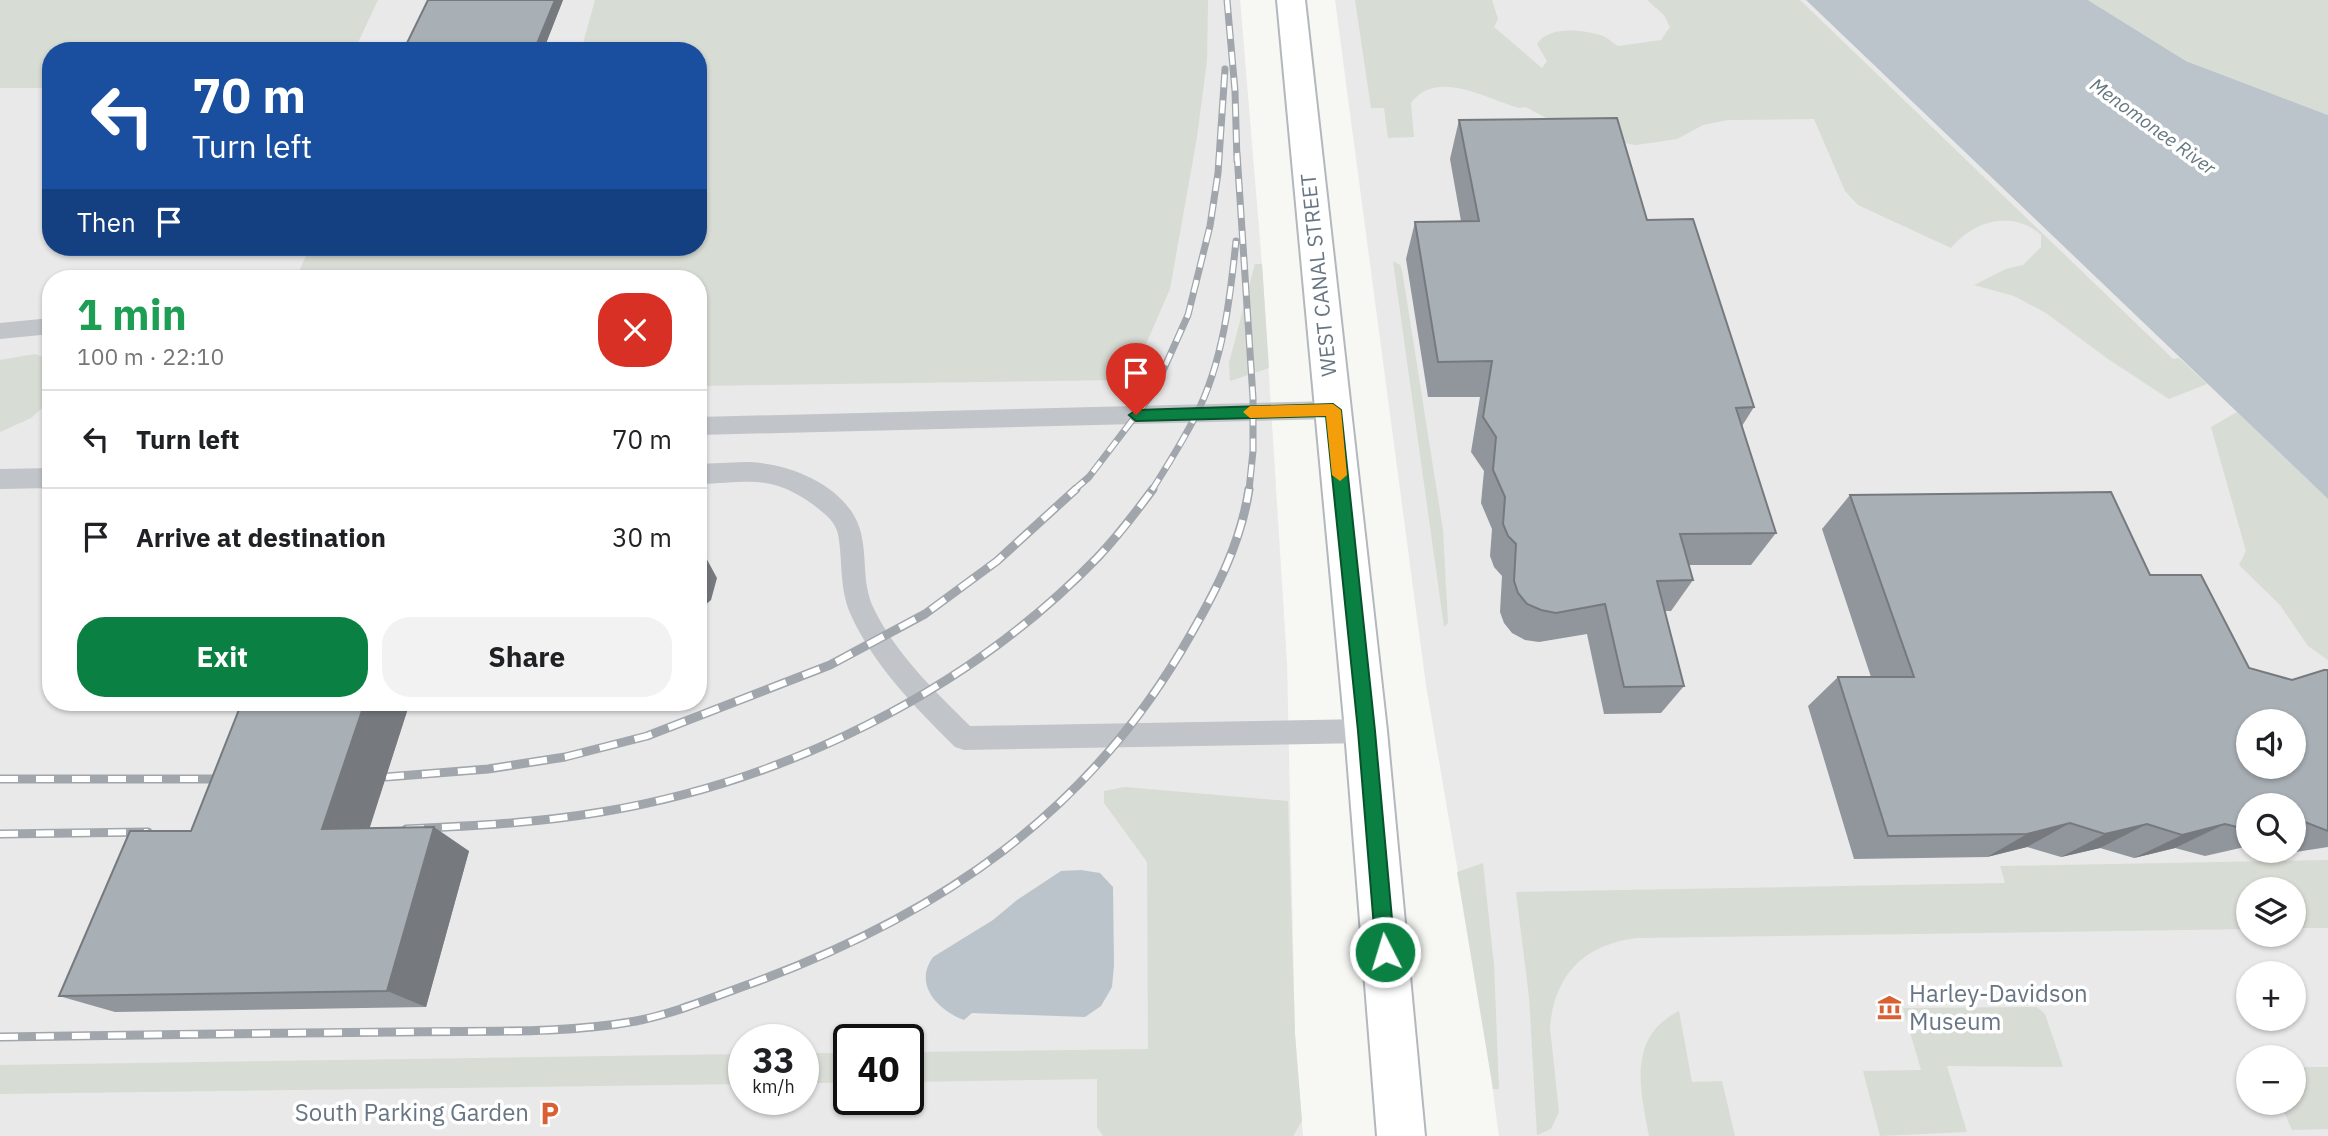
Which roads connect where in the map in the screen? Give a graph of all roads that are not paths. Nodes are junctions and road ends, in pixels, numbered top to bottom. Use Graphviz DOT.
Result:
graph roads {
  1 [pos="1291,0"];
  2 [pos="42,327"];
  3 [pos="0,331"];
  4 [pos="1333,410"];
  5 [pos="707,426"];
  6 [pos="707,474"];
  7 [pos="42,478"];
  8 [pos="0,479"];
  9 [pos="1366,731"];
  10 [pos="1401,1136"];
  1 -- 4 [label="street, WEST CANAL STREET"];
  2 -- 3 [label="lane"];
  4 -- 5 [label="lane"];
  4 -- 9 [label="street, WEST CANAL STREET"];
  6 -- 9 [label="lane"];
  7 -- 8 [label="lane"];
  9 -- 10 [label="street, WEST CANAL STREET"];
}
